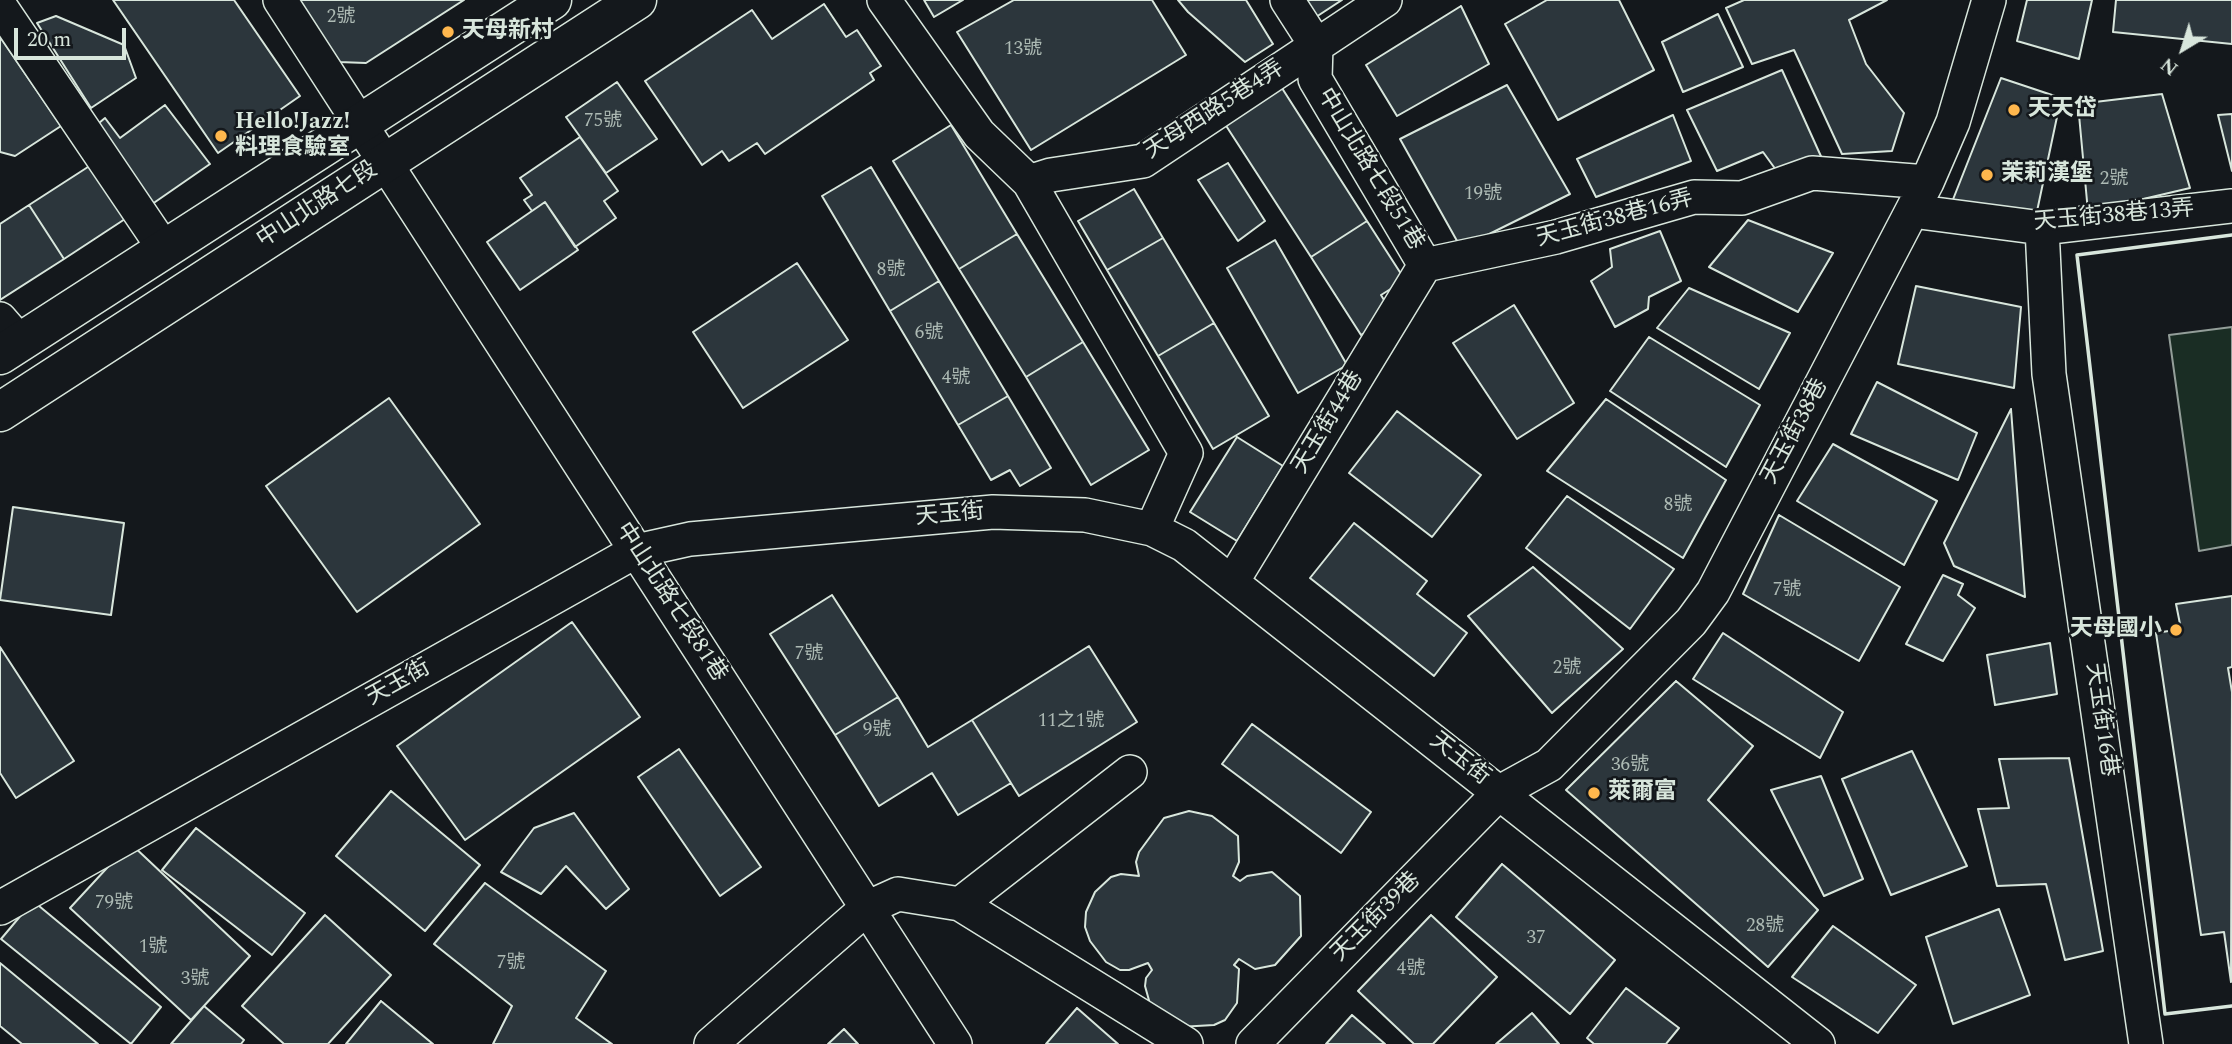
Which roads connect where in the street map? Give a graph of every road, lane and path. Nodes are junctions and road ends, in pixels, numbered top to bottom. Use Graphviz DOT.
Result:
graph roads {
  1 [pos="280,0"];
  2 [pos="552,0"];
  3 [pos="636,0"];
  4 [pos="884,0"];
  5 [pos="1287,0"];
  6 [pos="1385,0"];
  7 [pos="1989,0"];
  8 [pos="0,6"];
  9 [pos="1316,45"];
  10 [pos="360,123"];
  11 [pos="386,161"];
  12 [pos="1029,182"];
  13 [pos="1920,197"];
  14 [pos="2232,206"];
  15 [pos="2042,228"];
  16 [pos="165,250"];
  17 [pos="1425,265"];
  18 [pos="7,339"];
  19 [pos="0,412"];
  20 [pos="1152,529"];
  21 [pos="636,551"];
  22 [pos="1232,582"];
  23 [pos="1130,772"];
  24 [pos="1500,792"];
  25 [pos="960,904"];
  26 [pos="0,908"];
  27 [pos="867,908"];
  28 [pos="711,1044"];
  29 [pos="955,1044"];
  30 [pos="1186,1044"];
  31 [pos="1253,1044"];
  32 [pos="1816,1044"];
  33 [pos="2146,1044"];
  1 -- 10 [label="street, 中山北路七段81巷"];
  2 -- 10 [label="main road, 中山北路七段"];
  3 -- 11 [label="main road, 中山北路七段"];
  4 -- 12 [label="street"];
  5 -- 9 [label="street"];
  6 -- 9 [label="street, 天母西路5巷4弄"];
  7 -- 13 [label="street, 天玉街38巷"];
  8 -- 16 [label="street"];
  9 -- 12 [label="street, 天母西路5巷4弄"];
  9 -- 17 [label="street, 中山北路七段51巷"];
  10 -- 11 [label="street, 中山北路七段81巷"];
  10 -- 16 [label="main road, 中山北路七段"];
  11 -- 19 [label="main road, 中山北路七段"];
  11 -- 21 [label="street, 中山北路七段81巷"];
  12 -- 20 [label="street"];
  13 -- 15 [label="street, 天玉街38巷13弄"];
  13 -- 17 [label="street, 天玉街38巷16弄"];
  13 -- 24 [label="street, 天玉街38巷"];
  14 -- 15 [label="street, 天玉街38巷13弄"];
  15 -- 33 [label="street, 天玉街16巷"];
  16 -- 18 [label="main road, 中山北路七段"];
  17 -- 22 [label="street, 天玉街44巷"];
  20 -- 21 [label="street, 天玉街"];
  20 -- 22 [label="street, 天玉街"];
  21 -- 26 [label="street, 天玉街"];
  21 -- 27 [label="street, 中山北路七段81巷"];
  22 -- 24 [label="street, 天玉街"];
  23 -- 25 [label="street"];
  24 -- 31 [label="street, 天玉街39巷"];
  24 -- 32 [label="street, 天玉街"];
  25 -- 27 [label="street"];
  25 -- 30 [label="street"];
  27 -- 28 [label="street"];
  27 -- 29 [label="street, 中山北路七段81巷"];
}
